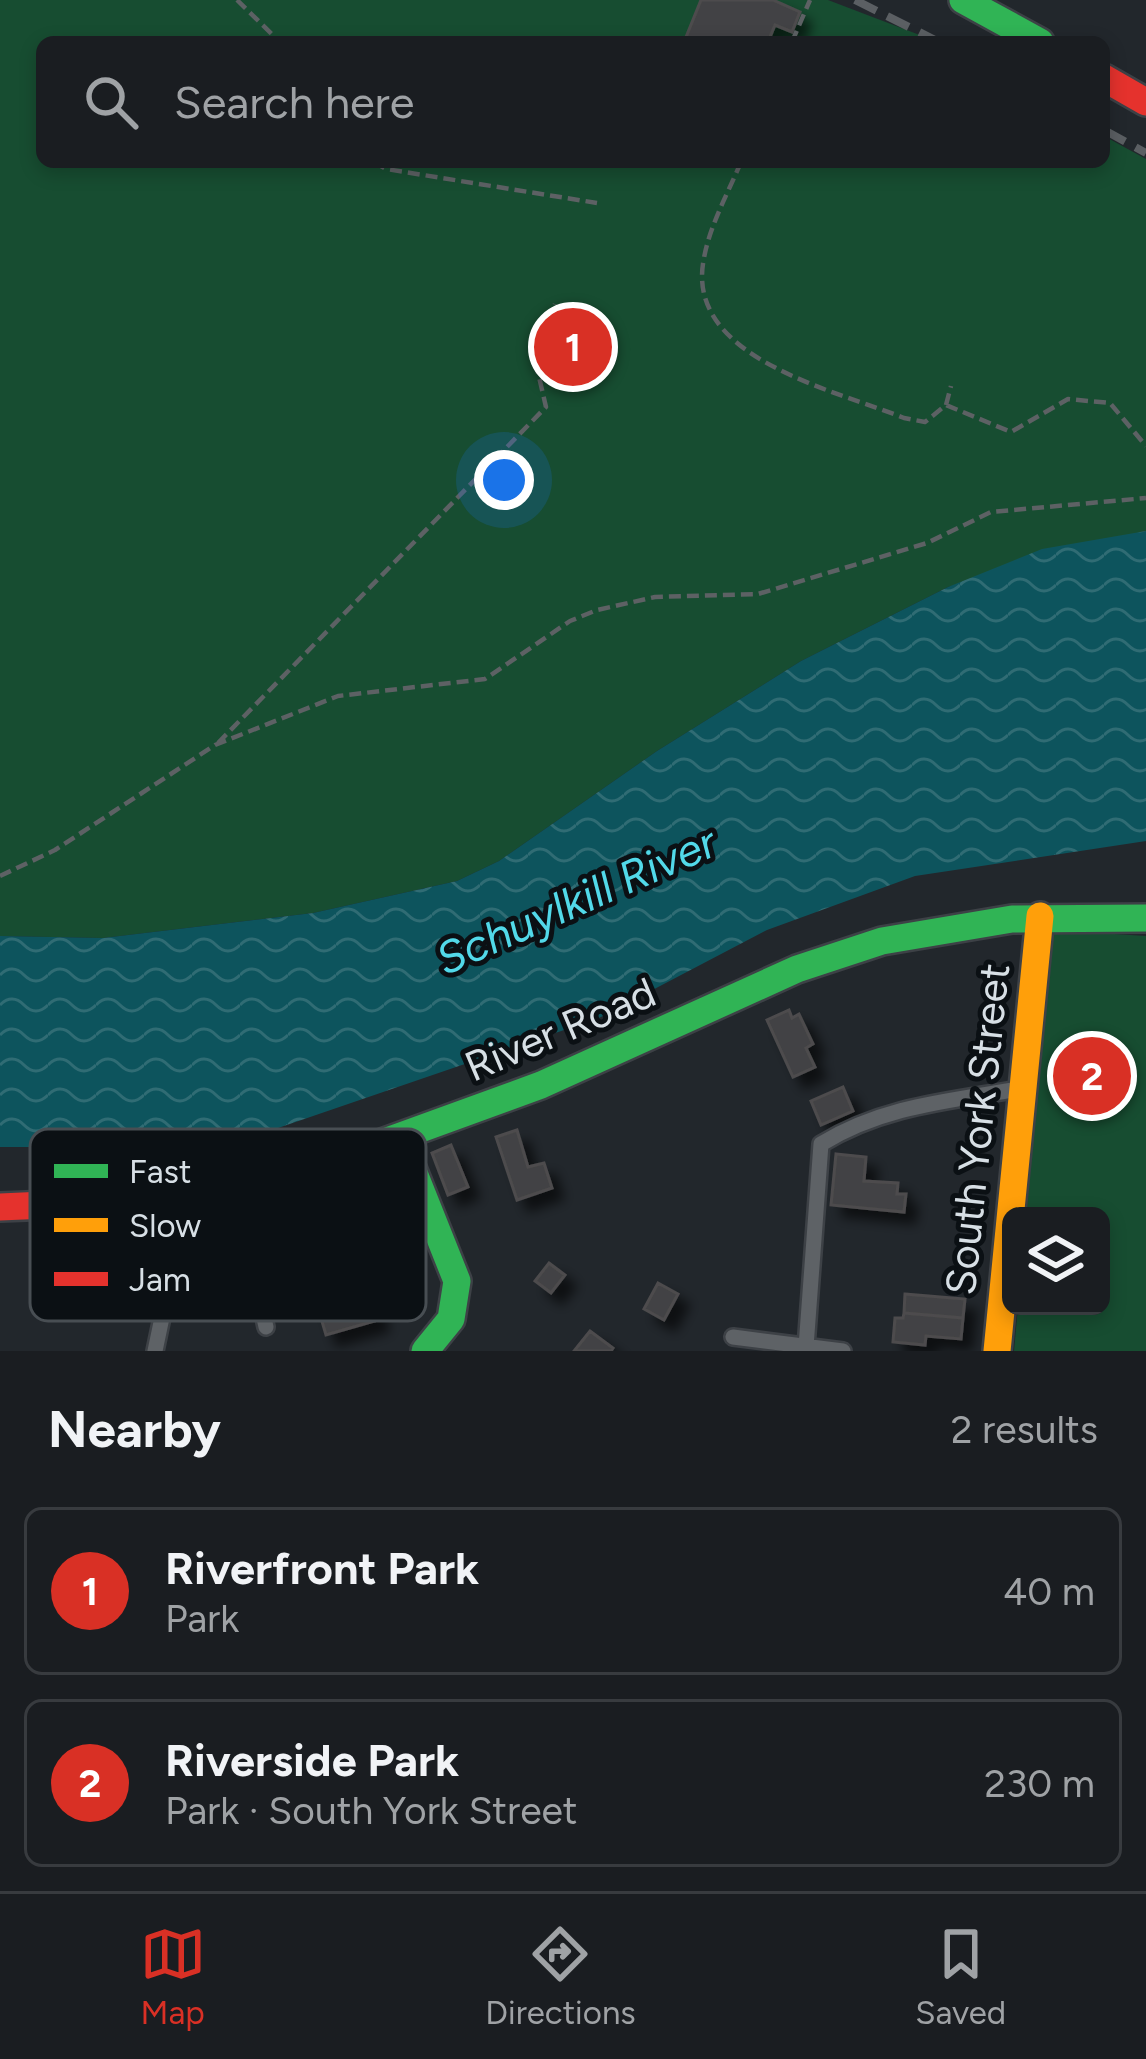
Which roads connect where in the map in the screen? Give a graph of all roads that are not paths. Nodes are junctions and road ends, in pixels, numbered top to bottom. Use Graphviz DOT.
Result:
graph roads {
  1 [pos="963,0"];
  2 [pos="1029,36"];
  3 [pos="1110,81"];
  4 [pos="1146,102"];
  5 [pos="1040,916"];
  6 [pos="1146,918"];
  7 [pos="1024,1088"];
  8 [pos="423,1129"];
  9 [pos="426,1203"];
  10 [pos="30,1206"];
  11 [pos="0,1208"];
  12 [pos="161,1321"];
  13 [pos="265,1321"];
  14 [pos="266,1328"];
  15 [pos="733,1337"];
  16 [pos="806,1347"];
  17 [pos="155,1351"];
  18 [pos="425,1351"];
  19 [pos="843,1351"];
  20 [pos="998,1351"];
  1 -- 2 [label="street"];
  3 -- 4 [label="street"];
  5 -- 6 [label="street, River Road"];
  5 -- 7 [label="street, South York Street"];
  5 -- 8 [label="street, River Road"];
  7 -- 16 [label="lane"];
  7 -- 20 [label="street, South York Street"];
  9 -- 18 [label="street"];
  10 -- 11 [label="street, River Road"];
  12 -- 17 [label="lane"];
  13 -- 14 [label="lane"];
  15 -- 16 [label="lane"];
  16 -- 19 [label="lane"];
}
